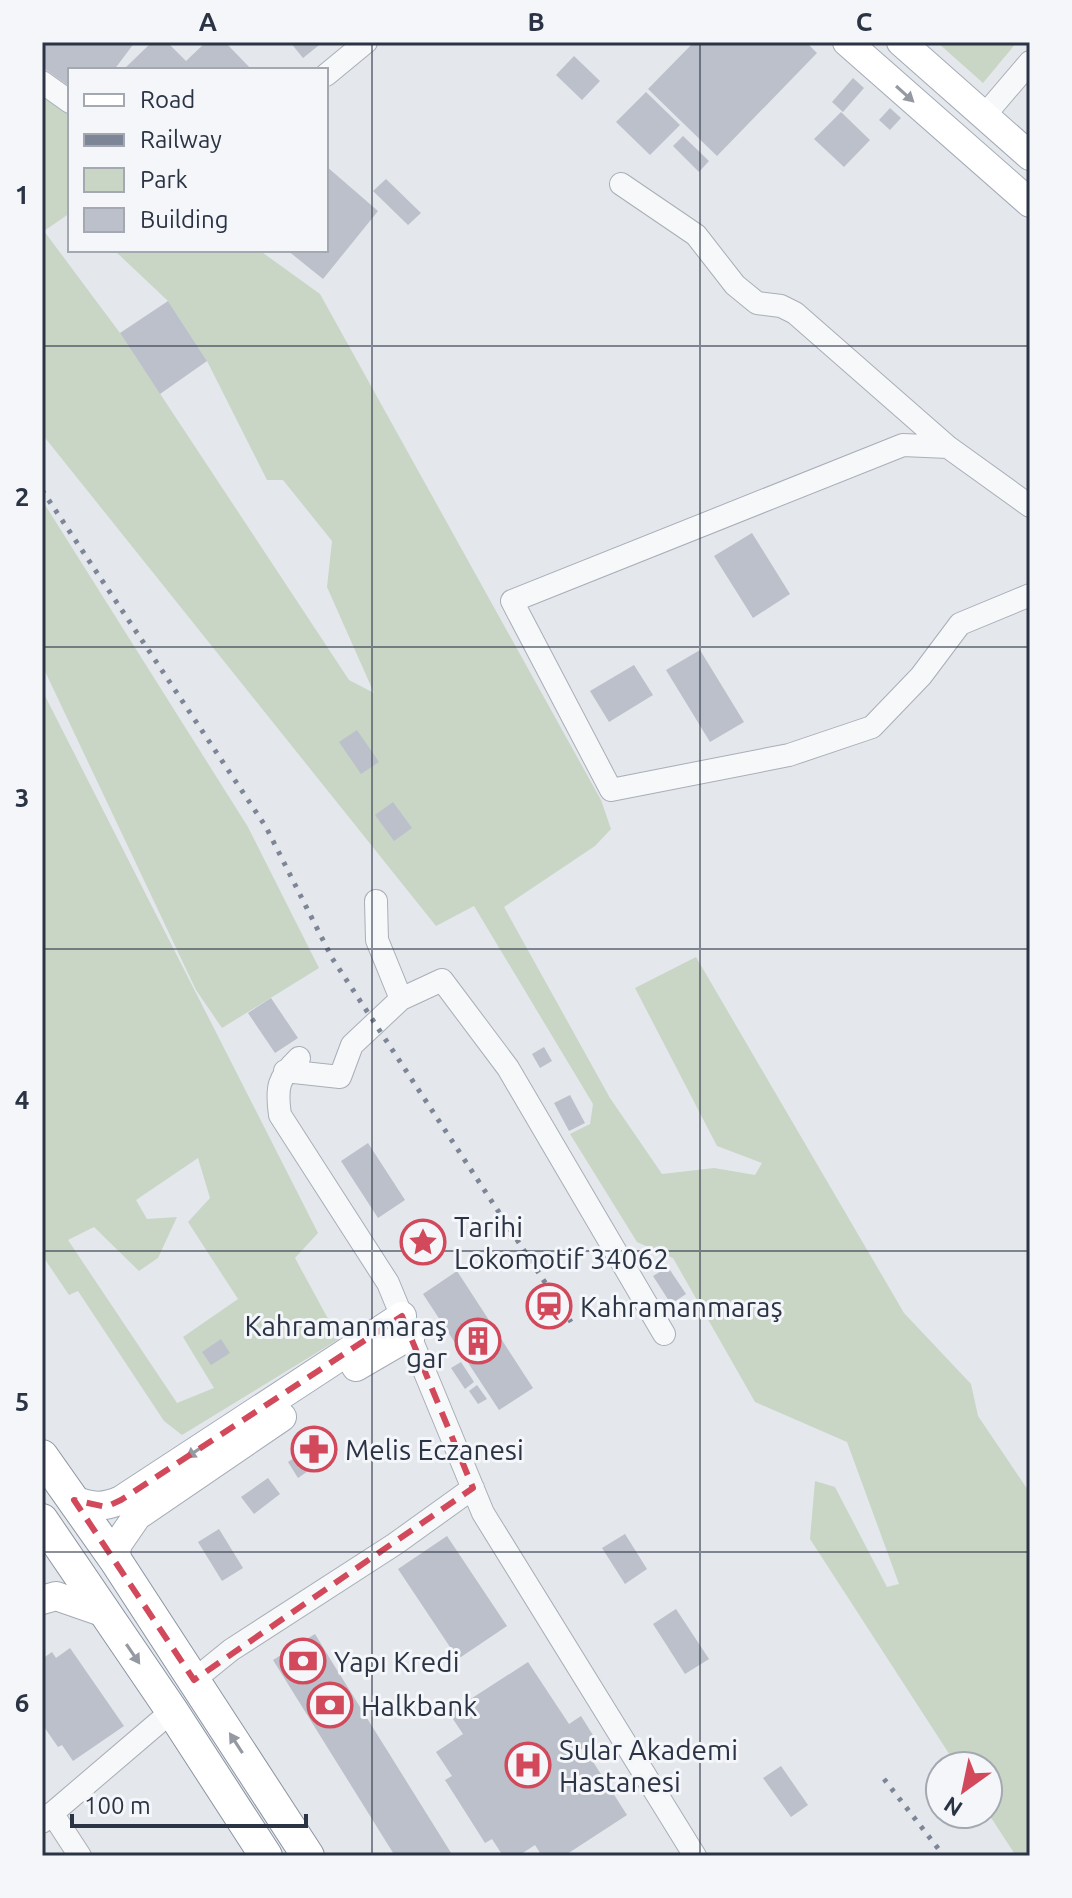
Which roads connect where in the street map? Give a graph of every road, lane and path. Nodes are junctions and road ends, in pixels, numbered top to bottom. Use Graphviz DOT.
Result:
graph roads {
  1 [pos="366,42"];
  2 [pos="847,42"];
  3 [pos="901,42"];
  4 [pos="1030,62"];
  5 [pos="328,73"];
  6 [pos="42,82"];
  7 [pos="68,101"];
  8 [pos="979,111"];
  9 [pos="941,125"];
  10 [pos="1030,156"];
  11 [pos="621,184"];
  12 [pos="1030,203"];
  13 [pos="948,447"];
  14 [pos="1030,506"];
  15 [pos="1030,595"];
  16 [pos="376,901"];
  17 [pos="401,999"];
  18 [pos="406,1325"];
  19 [pos="664,1334"];
  20 [pos="42,1456"];
  21 [pos="473,1488"];
  22 [pos="74,1500"];
  23 [pos="42,1520"];
  24 [pos="116,1561"];
  25 [pos="42,1600"];
  26 [pos="105,1613"];
  27 [pos="194,1680"];
  28 [pos="172,1711"];
  29 [pos="47,1817"];
  30 [pos="80,1856"];
  31 [pos="266,1856"];
  32 [pos="308,1856"];
  33 [pos="695,1856"];
  1 -- 5 [label="street"];
  2 -- 9 [label="main road, one-way"];
  3 -- 8 [label="main road"];
  4 -- 8 [label="street"];
  6 -- 7 [label="street"];
  8 -- 9 [label="main road"];
  8 -- 10 [label="main road"];
  9 -- 12 [label="main road"];
  11 -- 13 [label="street"];
  13 -- 14 [label="street"];
  13 -- 15 [label="street"];
  16 -- 17 [label="street"];
  17 -- 18 [label="street"];
  17 -- 19 [label="street"];
  18 -- 21 [label="street"];
  18 -- 22 [label="main road, one-way"];
  18 -- 24 [label="main road"];
  20 -- 22 [label="highway"];
  21 -- 27 [label="street"];
  21 -- 33 [label="street"];
  22 -- 24 [label="highway"];
  23 -- 26 [label="highway"];
  24 -- 27 [label="highway"];
  25 -- 26 [label="main road"];
  26 -- 28 [label="highway, one-way"];
  32 -- 27 [label="highway, one-way"];
  28 -- 29 [label="street"];
  28 -- 31 [label="highway"];
  29 -- 30 [label="street"];
}
